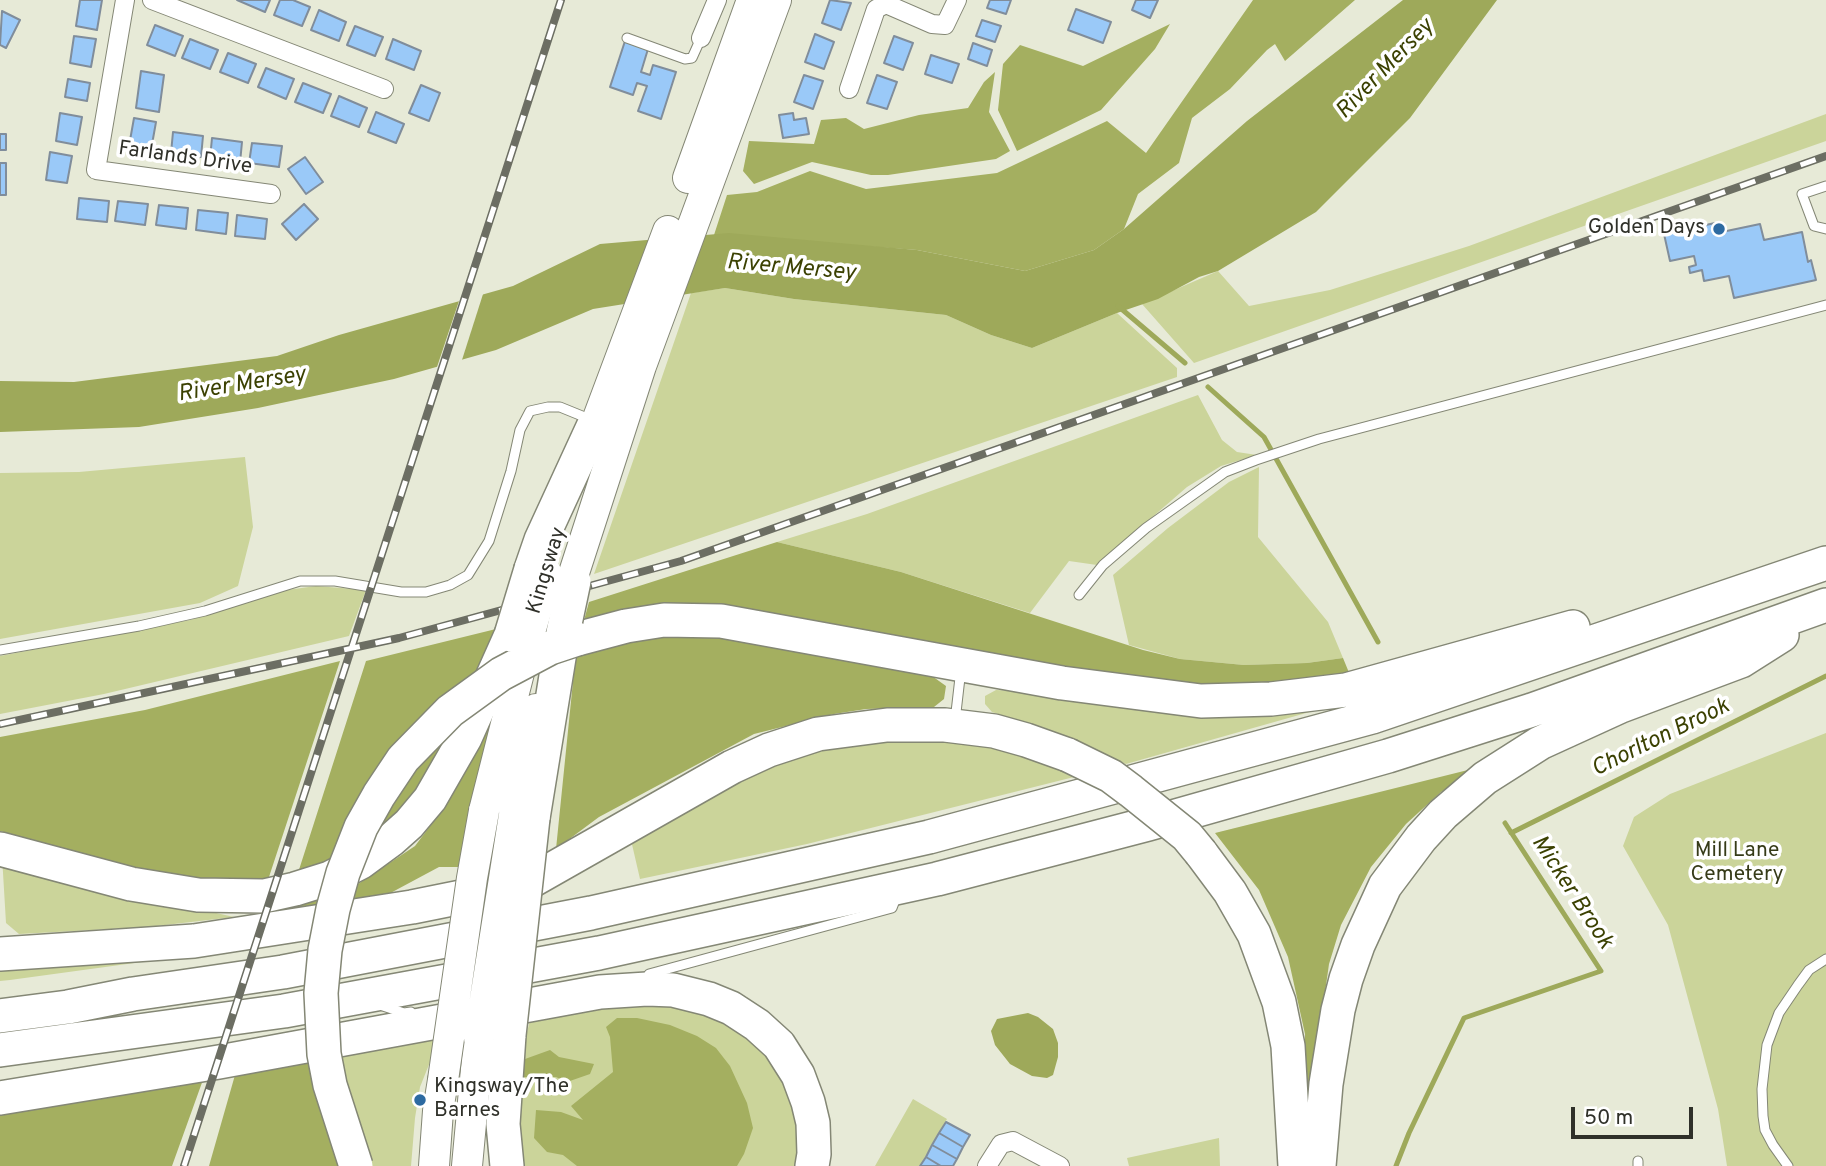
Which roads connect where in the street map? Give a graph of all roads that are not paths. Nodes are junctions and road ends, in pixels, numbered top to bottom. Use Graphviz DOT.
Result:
graph roads {
  1 [pos="125,0"];
  2 [pos="152,0"];
  3 [pos="716,0"];
  4 [pos="752,0"];
  5 [pos="776,0"];
  6 [pos="957,0"];
  7 [pos="627,38"];
  8 [pos="701,38"];
  9 [pos="384,89"];
  10 [pos="849,89"];
  11 [pos="697,181"];
  12 [pos="1826,186"];
  13 [pos="271,194"];
  14 [pos="1826,229"];
  15 [pos="1826,305"];
  16 [pos="630,362"];
  17 [pos="594,424"];
  18 [pos="1824,564"];
  19 [pos="560,573"];
  20 [pos="1079,595"];
  21 [pos="1826,607"];
  22 [pos="540,633"];
  23 [pos="0,650"];
  24 [pos="962,664"];
  25 [pos="954,726"];
  26 [pos="0,849"];
  27 [pos="900,887"];
  28 [pos="0,949"];
  29 [pos="1826,959"];
  30 [pos="636,976"];
  31 [pos="609,981"];
  32 [pos="568,987"];
  33 [pos="527,993"];
  34 [pos="133,994"];
  35 [pos="355,997"];
  36 [pos="0,1000"];
  37 [pos="473,1002"];
  38 [pos="459,1004"];
  39 [pos="445,1006"];
  40 [pos="418,1011"];
  41 [pos="0,1016"];
  42 [pos="127,1034"];
  43 [pos="498,1043"];
  44 [pos="0,1049"];
  45 [pos="0,1062"];
  46 [pos="0,1098"];
  47 [pos="356,1166"];
  48 [pos="434,1166"];
  49 [pos="467,1166"];
  50 [pos="507,1166"];
  51 [pos="811,1166"];
  52 [pos="987,1166"];
  53 [pos="1060,1166"];
  54 [pos="1295,1166"];
  55 [pos="1320,1166"];
  56 [pos="1788,1166"];
  1 -- 13 [label="street, Farlands Drive"];
  2 -- 9 [label="street"];
  3 -- 8 [label="street"];
  4 -- 11 [label="highway, Kingsway"];
  5 -- 11 [label="highway, Kingsway"];
  6 -- 10 [label="street"];
  7 -- 8 [label="lane"];
  11 -- 16 [label="highway, Kingsway"];
  12 -- 14 [label="lane"];
  15 -- 20 [label="lane"];
  16 -- 17 [label="highway, Kingsway"];
  16 -- 19 [label="highway, Kingsway"];
  17 -- 19 [label="highway"];
  17 -- 23 [label="lane"];
  18 -- 24 [label="highway"];
  18 -- 34 [label="highway"];
  19 -- 22 [label="highway, bridge"];
  19 -- 22 [label="highway, bridge"];
  21 -- 27 [label="highway"];
  21 -- 55 [label="highway"];
  22 -- 26 [label="highway"];
  22 -- 43 [label="highway, bridge"];
  22 -- 48 [label="highway, Kingsway, bridge"];
  24 -- 25 [label="lane"];
  24 -- 47 [label="highway, bridge"];
  25 -- 28 [label="highway"];
  25 -- 54 [label="highway, bridge"];
  27 -- 30 [label="lane"];
  27 -- 35 [label="highway"];
  29 -- 56 [label="lane"];
  31 -- 32 [label="lane"];
  33 -- 37 [label="lane"];
  34 -- 36 [label="highway"];
  34 -- 41 [label="highway"];
  35 -- 40 [label="lane"];
  35 -- 42 [label="highway"];
  38 -- 39 [label="lane"];
  42 -- 44 [label="highway"];
  42 -- 45 [label="highway"];
  43 -- 49 [label="highway"];
  43 -- 50 [label="highway"];
  46 -- 51 [label="highway"];
  52 -- 53 [label="street"];
}
